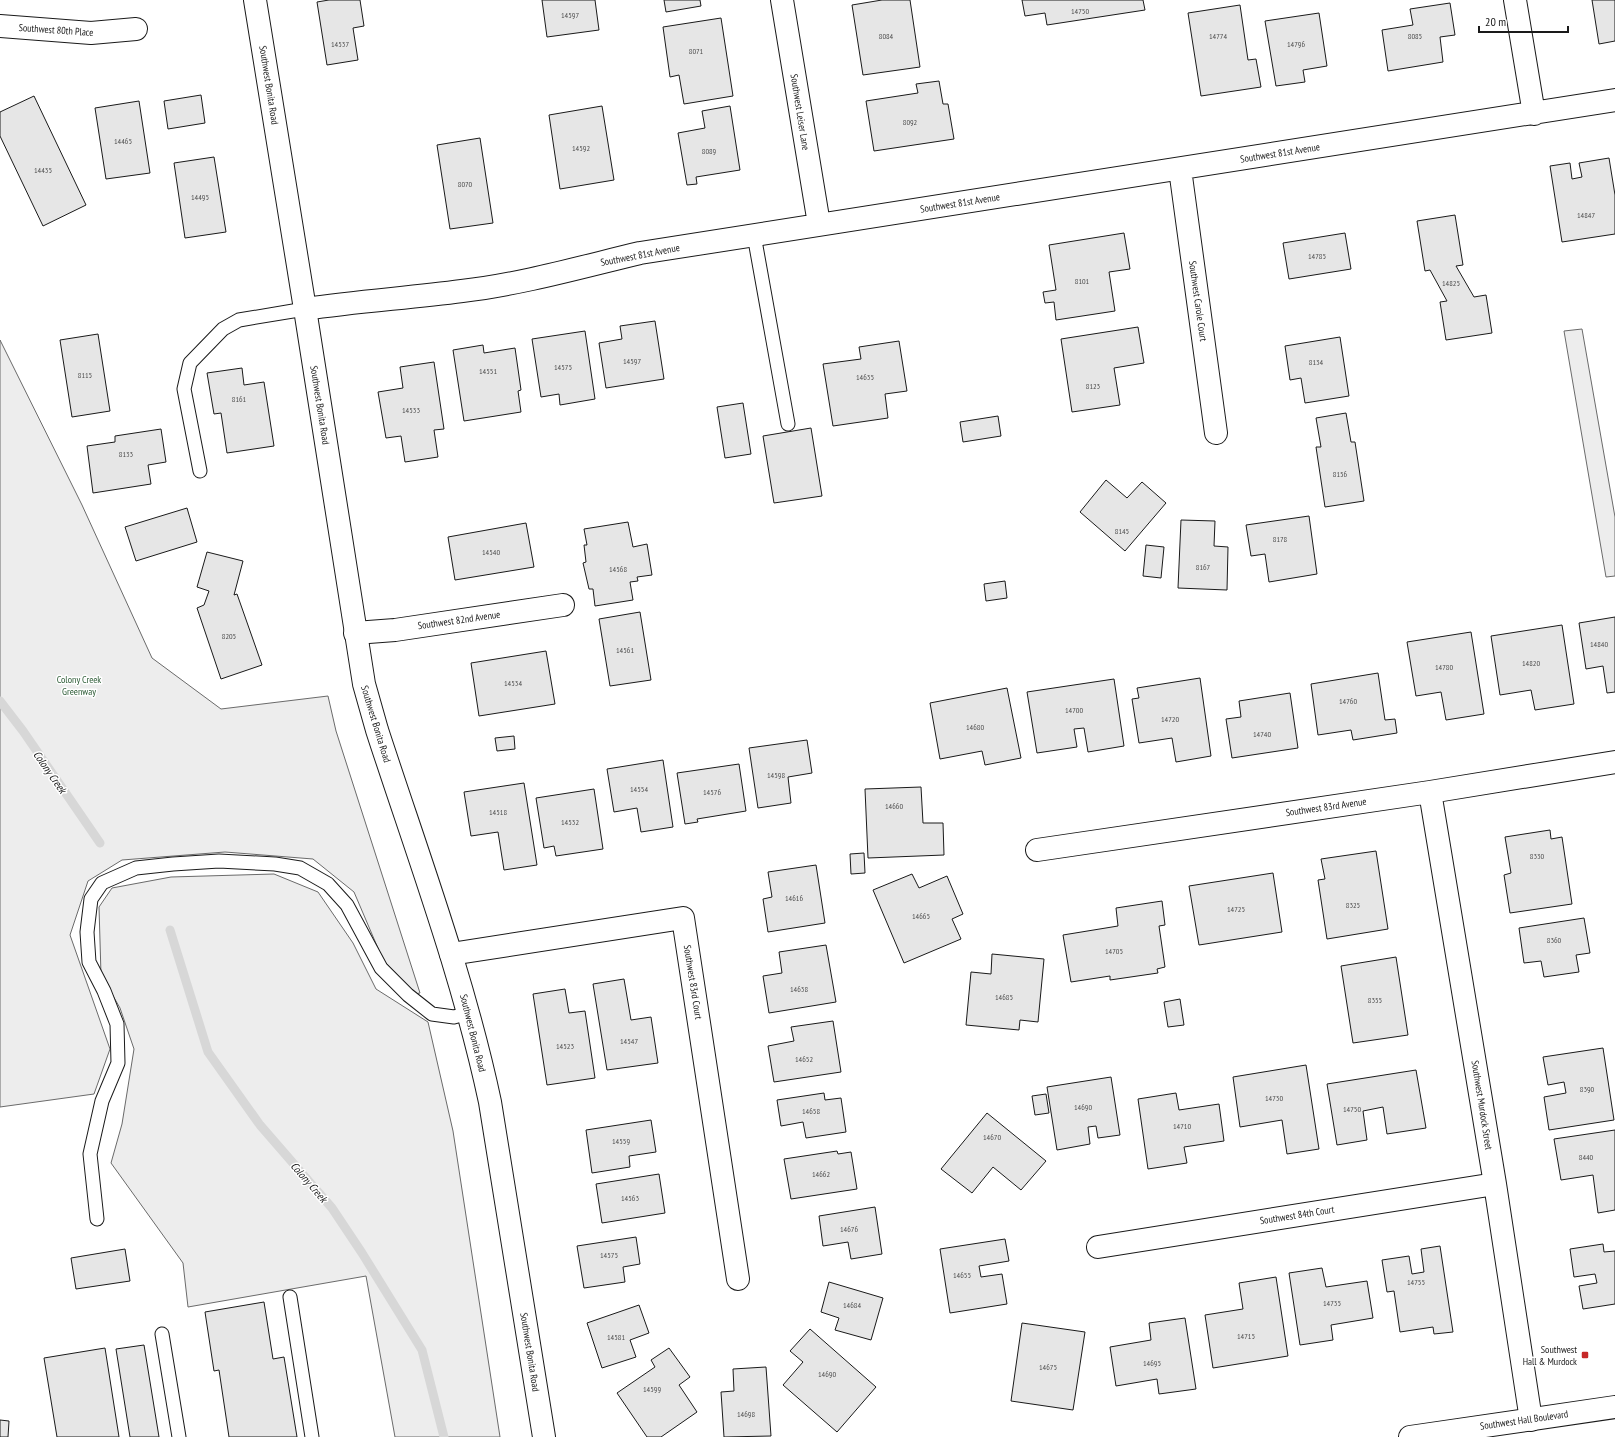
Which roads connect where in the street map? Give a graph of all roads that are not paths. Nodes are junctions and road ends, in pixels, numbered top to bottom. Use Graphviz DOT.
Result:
graph roads {
  1 [pos="255,0"];
  2 [pos="782,0"];
  3 [pos="1515,0"];
  4 [pos="0,26"];
  5 [pos="136,29"];
  6 [pos="1615,100"];
  7 [pos="1534,114"];
  8 [pos="1180,169"];
  9 [pos="819,224"];
  10 [pos="754,235"];
  11 [pos="305,308"];
  12 [pos="788,424"];
  13 [pos="1216,433"];
  14 [pos="200,472"];
  15 [pos="562,605"];
  16 [pos="355,633"];
  17 [pos="1615,762"];
  18 [pos="1430,792"];
  19 [pos="1037,850"];
  20 [pos="451,954"];
  21 [pos="469,1013"];
  22 [pos="1495,1184"];
  23 [pos="97,1219"];
  24 [pos="1098,1246"];
  25 [pos="738,1279"];
  26 [pos="290,1297"];
  27 [pos="162,1334"];
  28 [pos="1615,1407"];
  29 [pos="1531,1420"];
  30 [pos="179,1437"];
  31 [pos="312,1437"];
  32 [pos="544,1437"];
  33 [pos="1410,1437"];
  1 -- 11 [label="street, Southwest Bonita Road"];
  2 -- 9 [label="street, Southwest Leiser Lane"];
  3 -- 7 [label="street"];
  4 -- 5 [label="street, Southwest 80th Place"];
  6 -- 7 [label="street, Southwest 81st Avenue"];
  7 -- 8 [label="street, Southwest 81st Avenue"];
  8 -- 9 [label="street, Southwest 81st Avenue"];
  8 -- 13 [label="street, Southwest Carole Court"];
  9 -- 10 [label="street, Southwest 81st Avenue"];
  10 -- 11 [label="street, Southwest 81st Avenue"];
  10 -- 12 [label="lane"];
  11 -- 14 [label="lane"];
  11 -- 16 [label="street, Southwest Bonita Road"];
  15 -- 16 [label="street, Southwest 82nd Avenue"];
  16 -- 20 [label="street, Southwest Bonita Road"];
  17 -- 18 [label="street, Southwest 83rd Avenue"];
  18 -- 19 [label="street, Southwest 83rd Avenue"];
  18 -- 22 [label="street, Southwest Murdock Street"];
  20 -- 21 [label="street, Southwest Bonita Road"];
  20 -- 25 [label="street, Southwest 83rd Court"];
  21 -- 23 [label="lane"];
  21 -- 32 [label="street, Southwest Bonita Road"];
  22 -- 24 [label="street, Southwest 84th Court"];
  22 -- 29 [label="street, Southwest Murdock Street"];
  26 -- 31 [label="lane"];
  27 -- 30 [label="lane"];
  28 -- 29 [label="street, Southwest Hall Boulevard"];
  29 -- 33 [label="street, Southwest Hall Boulevard"];
}
